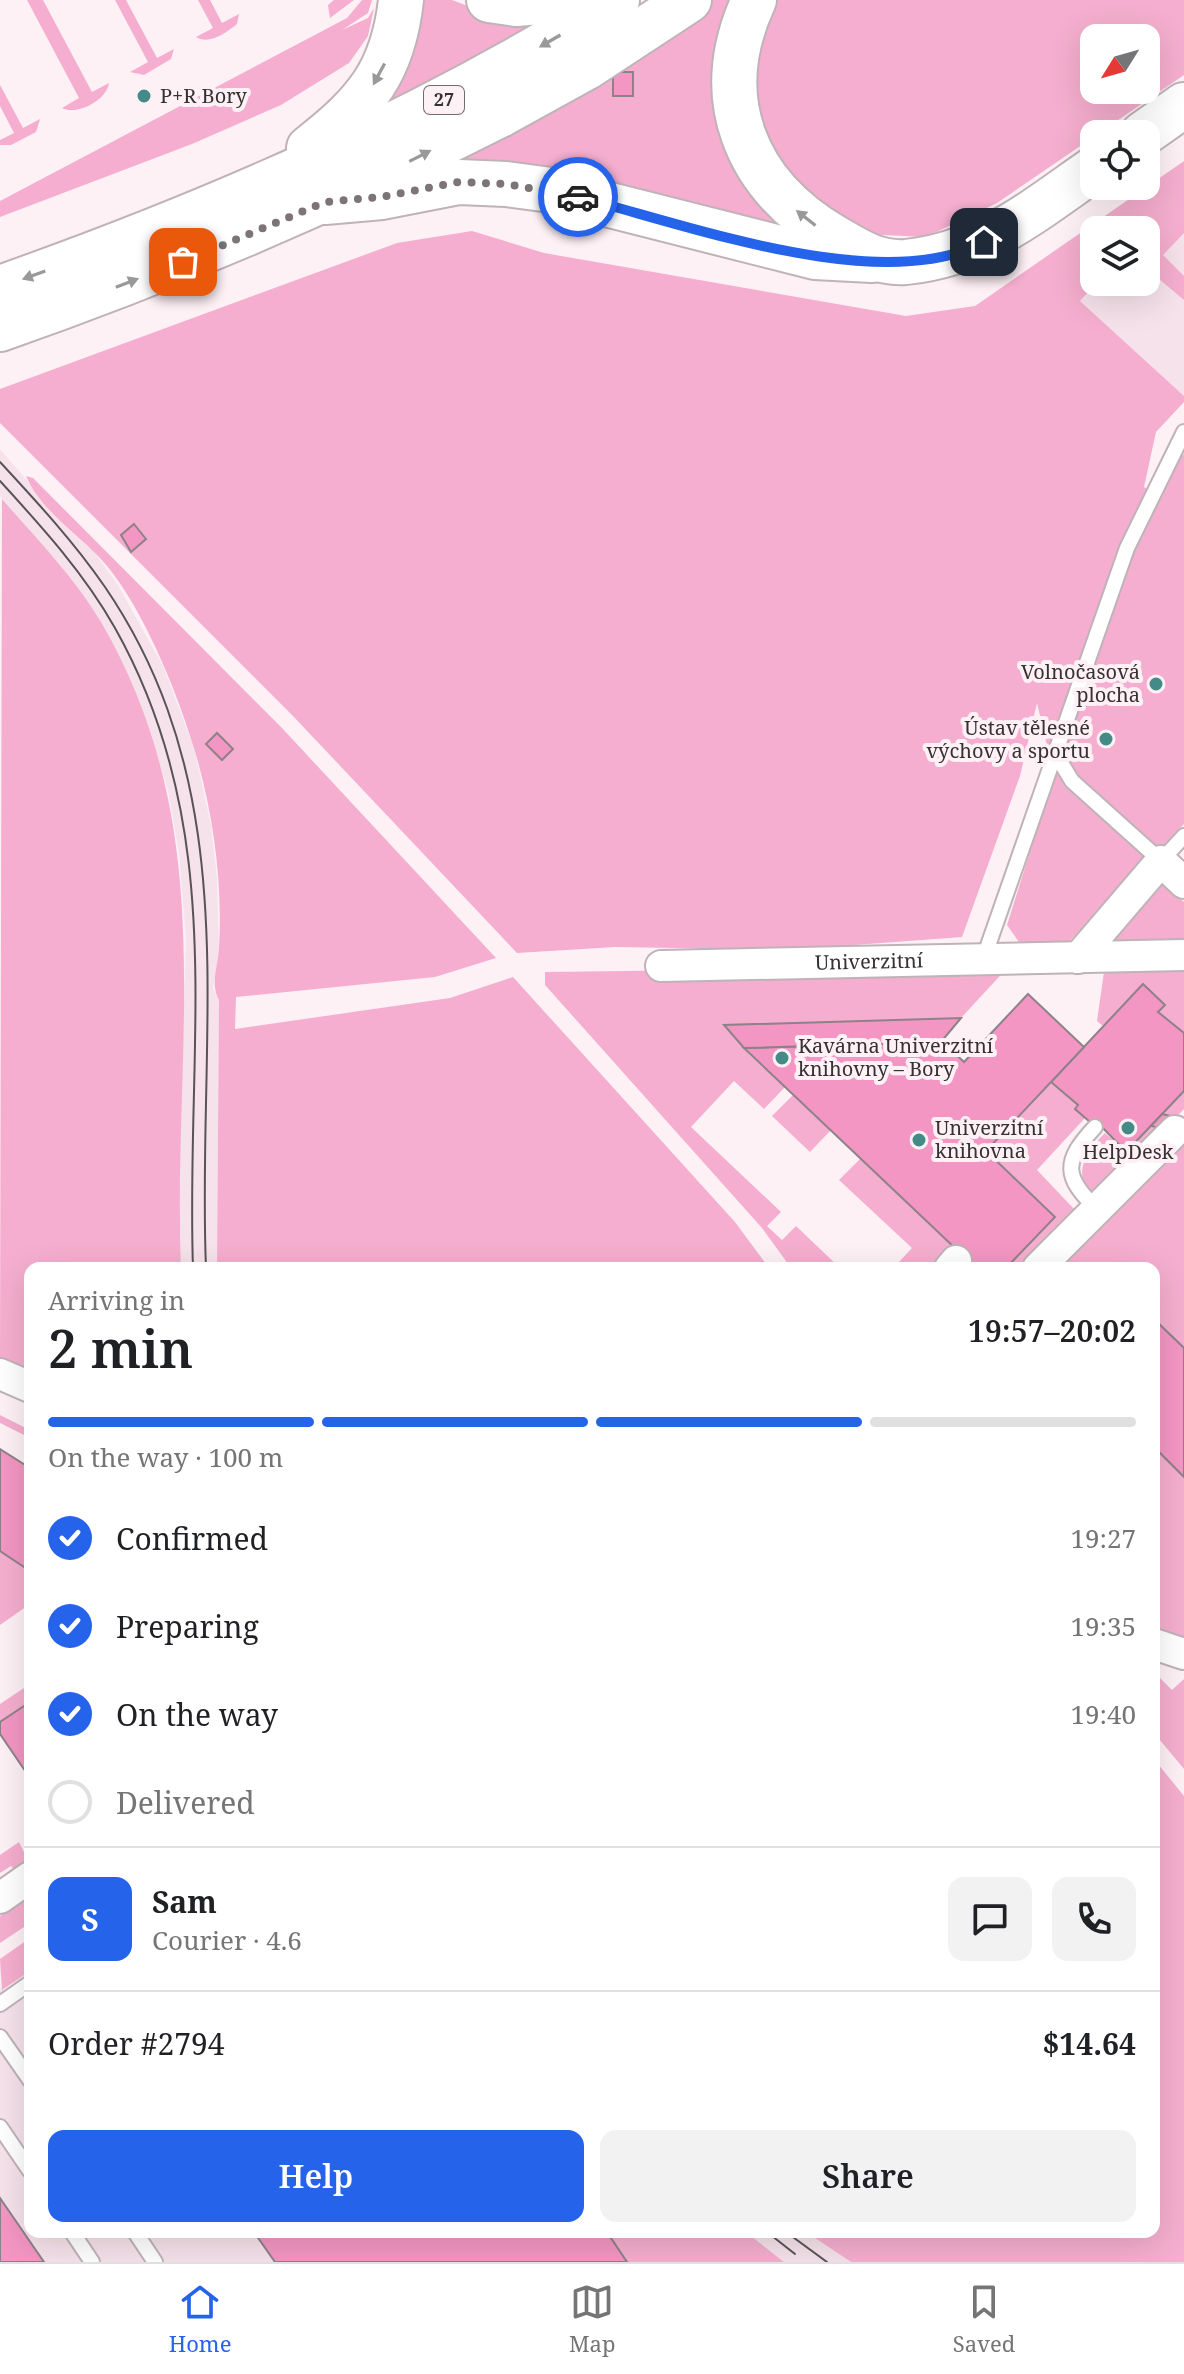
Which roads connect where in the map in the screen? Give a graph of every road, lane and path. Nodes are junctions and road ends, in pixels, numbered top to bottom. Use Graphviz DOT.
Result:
graph roads {
  1 [pos="401,0"];
  2 [pos="489,0"];
  3 [pos="564,0"];
  4 [pos="617,0"];
  5 [pos="689,0"];
  6 [pos="754,0"];
  7 [pos="1184,105"];
  8 [pos="1160,122"];
  9 [pos="1080,178"];
  10 [pos="263,185"];
  11 [pos="325,202"];
  12 [pos="872,260"];
  13 [pos="0,288"];
  14 [pos="0,329"];
  15 [pos="1184,432"];
  16 [pos="1055,753"];
  17 [pos="1184,836"];
  18 [pos="1161,861"];
  19 [pos="1184,883"];
  20 [pos="1184,955"];
  21 [pos="1078,958"];
  22 [pos="983,961"];
  23 [pos="661,966"];
  24 [pos="1095,1127"];
  25 [pos="1175,1131"];
  26 [pos="1097,1209"];
  27 [pos="1044,1262"];
  28 [pos="0,1374"];
  29 [pos="24,1384"];
  30 [pos="1160,1646"];
  31 [pos="1184,1654"];
  32 [pos="24,1881"];
  33 [pos="0,1898"];
  34 [pos="24,1987"];
  35 [pos="0,2004"];
  36 [pos="0,2037"];
  37 [pos="24,2071"];
  38 [pos="0,2127"];
  39 [pos="24,2162"];
  40 [pos="76,2238"];
  41 [pos="139,2238"];
  42 [pos="92,2262"];
  43 [pos="155,2262"];
  1 -- 10 [label="main road, one-way"];
  2 -- 3 [label="main road"];
  4 -- 10 [label="main road, 27, one-way"];
  11 -- 5 [label="main road, 27, one-way"];
  12 -- 6 [label="main road, one-way"];
  7 -- 8 [label="main road"];
  9 -- 12 [label="main road"];
  10 -- 13 [label="main road, 27, one-way"];
  11 -- 12 [label="main road"];
  14 -- 11 [label="main road, 27, one-way"];
  15 -- 16 [label="lane"];
  16 -- 18 [label="lane"];
  16 -- 22 [label="lane"];
  17 -- 18 [label="lane"];
  18 -- 19 [label="street"];
  18 -- 21 [label="street"];
  20 -- 21 [label="street, Univerzitní"];
  21 -- 22 [label="street, Univerzitní"];
  22 -- 23 [label="street, Univerzitní"];
  24 -- 26 [label="lane"];
  25 -- 26 [label="street"];
  26 -- 27 [label="street"];
  28 -- 29 [label="street"];
  30 -- 31 [label="street"];
  32 -- 33 [label="street"];
  34 -- 35 [label="lane"];
  36 -- 37 [label="lane"];
  38 -- 39 [label="lane"];
  40 -- 42 [label="lane"];
  41 -- 43 [label="lane"];
}
